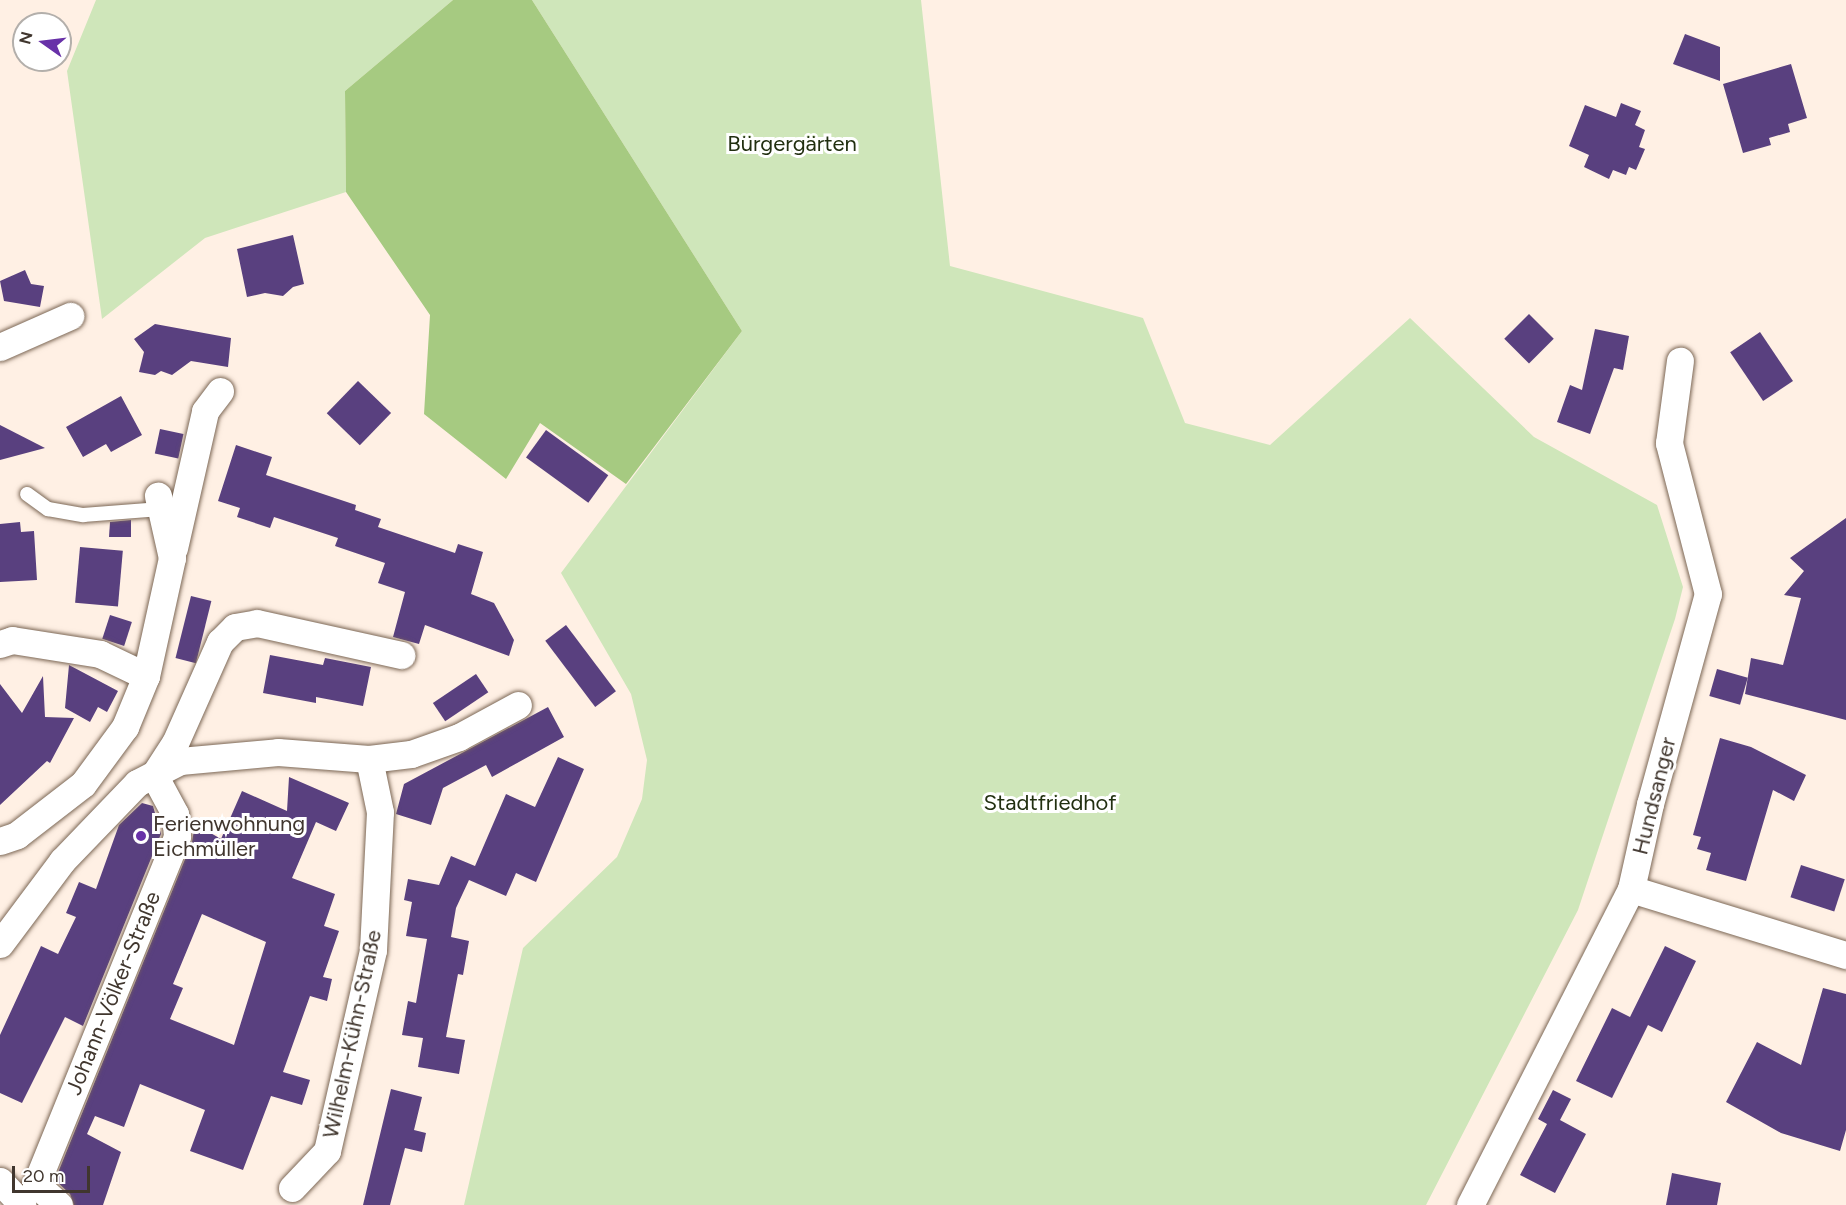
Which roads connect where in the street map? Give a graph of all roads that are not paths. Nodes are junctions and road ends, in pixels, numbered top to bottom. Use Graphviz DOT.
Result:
graph roads {
  1 [pos="70,316"];
  2 [pos="0,347"];
  3 [pos="1680,361"];
  4 [pos="220,391"];
  5 [pos="27,494"];
  6 [pos="160,502"];
  7 [pos="172,558"];
  8 [pos="0,644"];
  9 [pos="401,655"];
  10 [pos="146,676"];
  11 [pos="518,705"];
  12 [pos="369,759"];
  13 [pos="154,775"];
  14 [pos="0,841"];
  15 [pos="1631,889"];
  16 [pos="0,944"];
  17 [pos="1846,955"];
  18 [pos="0,1181"];
  19 [pos="292,1188"];
  20 [pos="1470,1204"];
  21 [pos="22,1205"];
  22 [pos="59,1205"];
  1 -- 2 [label="street"];
  3 -- 15 [label="street, Hundsanger"];
  4 -- 7 [label="street"];
  5 -- 6 [label="lane"];
  6 -- 7 [label="street"];
  7 -- 10 [label="street"];
  8 -- 10 [label="street"];
  9 -- 13 [label="street"];
  10 -- 14 [label="street"];
  11 -- 12 [label="street"];
  12 -- 13 [label="street"];
  12 -- 19 [label="street, Wilhelm-Kühn-Straße"];
  13 -- 16 [label="street"];
  13 -- 22 [label="street, Johann-Völker-Straße"];
  15 -- 17 [label="street"];
  15 -- 20 [label="street, Hundsanger"];
  18 -- 21 [label="street"];
}
